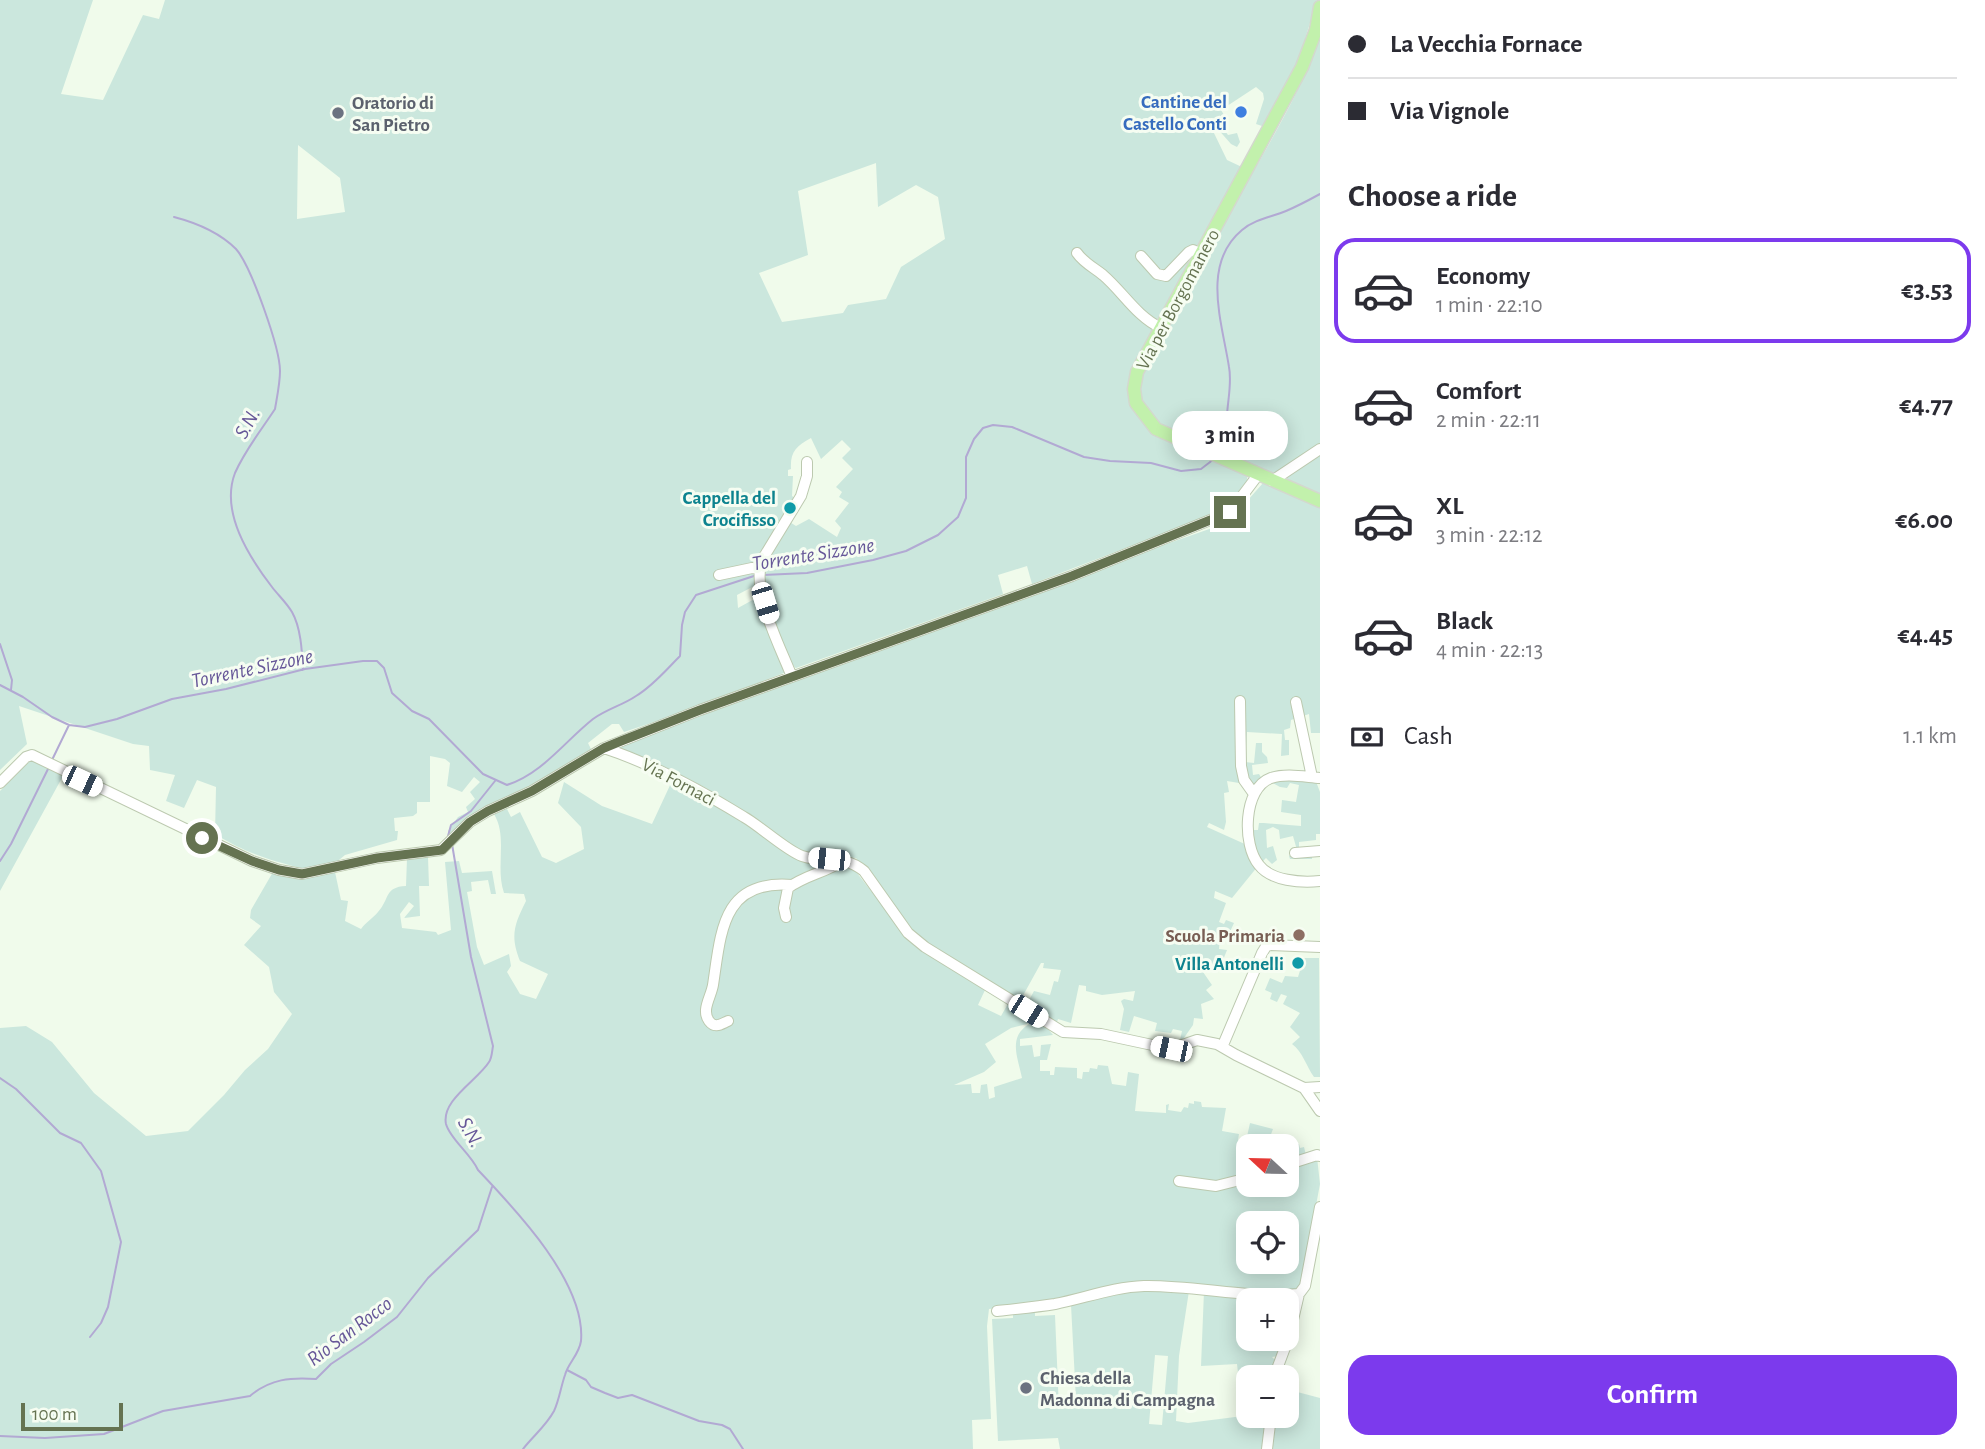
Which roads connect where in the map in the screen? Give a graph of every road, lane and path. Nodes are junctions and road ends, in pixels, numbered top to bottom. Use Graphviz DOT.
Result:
graph roads {
  1 [pos="1320,7"];
  2 [pos="1077,253"];
  3 [pos="1200,253"];
  4 [pos="1141,256"];
  5 [pos="1161,327"];
  6 [pos="1320,449"];
  7 [pos="807,462"];
  8 [pos="1258,475"];
  9 [pos="1272,481"];
  10 [pos="1320,500"];
  11 [pos="758,574"];
  12 [pos="719,575"];
  13 [pos="792,677"];
  14 [pos="1240,701"];
  15 [pos="1296,702"];
  16 [pos="604,748"];
  17 [pos="1316,777"];
  18 [pos="0,783"];
  19 [pos="1320,789"];
  20 [pos="1254,794"];
  21 [pos="1320,851"];
  22 [pos="1295,852"];
  23 [pos="844,860"];
  24 [pos="1320,881"];
  25 [pos="792,885"];
  26 [pos="786,916"];
  27 [pos="1320,947"];
  28 [pos="728,1021"];
  29 [pos="1223,1045"];
  30 [pos="1320,1087"];
  31 [pos="1304,1088"];
  32 [pos="1320,1111"];
  33 [pos="1320,1156"];
  34 [pos="1299,1161"];
  35 [pos="1179,1181"];
  36 [pos="1236,1181"];
  37 [pos="1320,1207"];
  38 [pos="1236,1291"];
  39 [pos="1299,1294"];
  40 [pos="997,1311"];
  41 [pos="1270,1428"];
  42 [pos="1267,1449"];
  1 -- 3 [label="main road, Via per Borgomanero"];
  2 -- 5 [label="street"];
  3 -- 4 [label="street"];
  3 -- 5 [label="main road, Via per Borgomanero"];
  5 -- 8 [label="main road, Via per Borgomanero"];
  6 -- 9 [label="street"];
  7 -- 11 [label="street"];
  8 -- 9 [label="main road, Via per Borgomanero"];
  8 -- 13 [label="street"];
  9 -- 10 [label="main road, Via per Borgomanero"];
  11 -- 12 [label="street"];
  11 -- 13 [label="street"];
  13 -- 16 [label="street"];
  14 -- 20 [label="street"];
  15 -- 17 [label="street"];
  16 -- 18 [label="street"];
  16 -- 23 [label="street, Via Fornaci"];
  17 -- 19 [label="street"];
  17 -- 20 [label="street"];
  20 -- 24 [label="street"];
  21 -- 22 [label="street"];
  23 -- 25 [label="street"];
  23 -- 29 [label="street"];
  25 -- 26 [label="street"];
  25 -- 28 [label="street"];
  27 -- 29 [label="street"];
  29 -- 31 [label="street"];
  30 -- 31 [label="street"];
  31 -- 32 [label="street"];
  33 -- 34 [label="street"];
  35 -- 36 [label="street"];
  37 -- 39 [label="street"];
  38 -- 40 [label="street"];
  41 -- 42 [label="street"];
}
